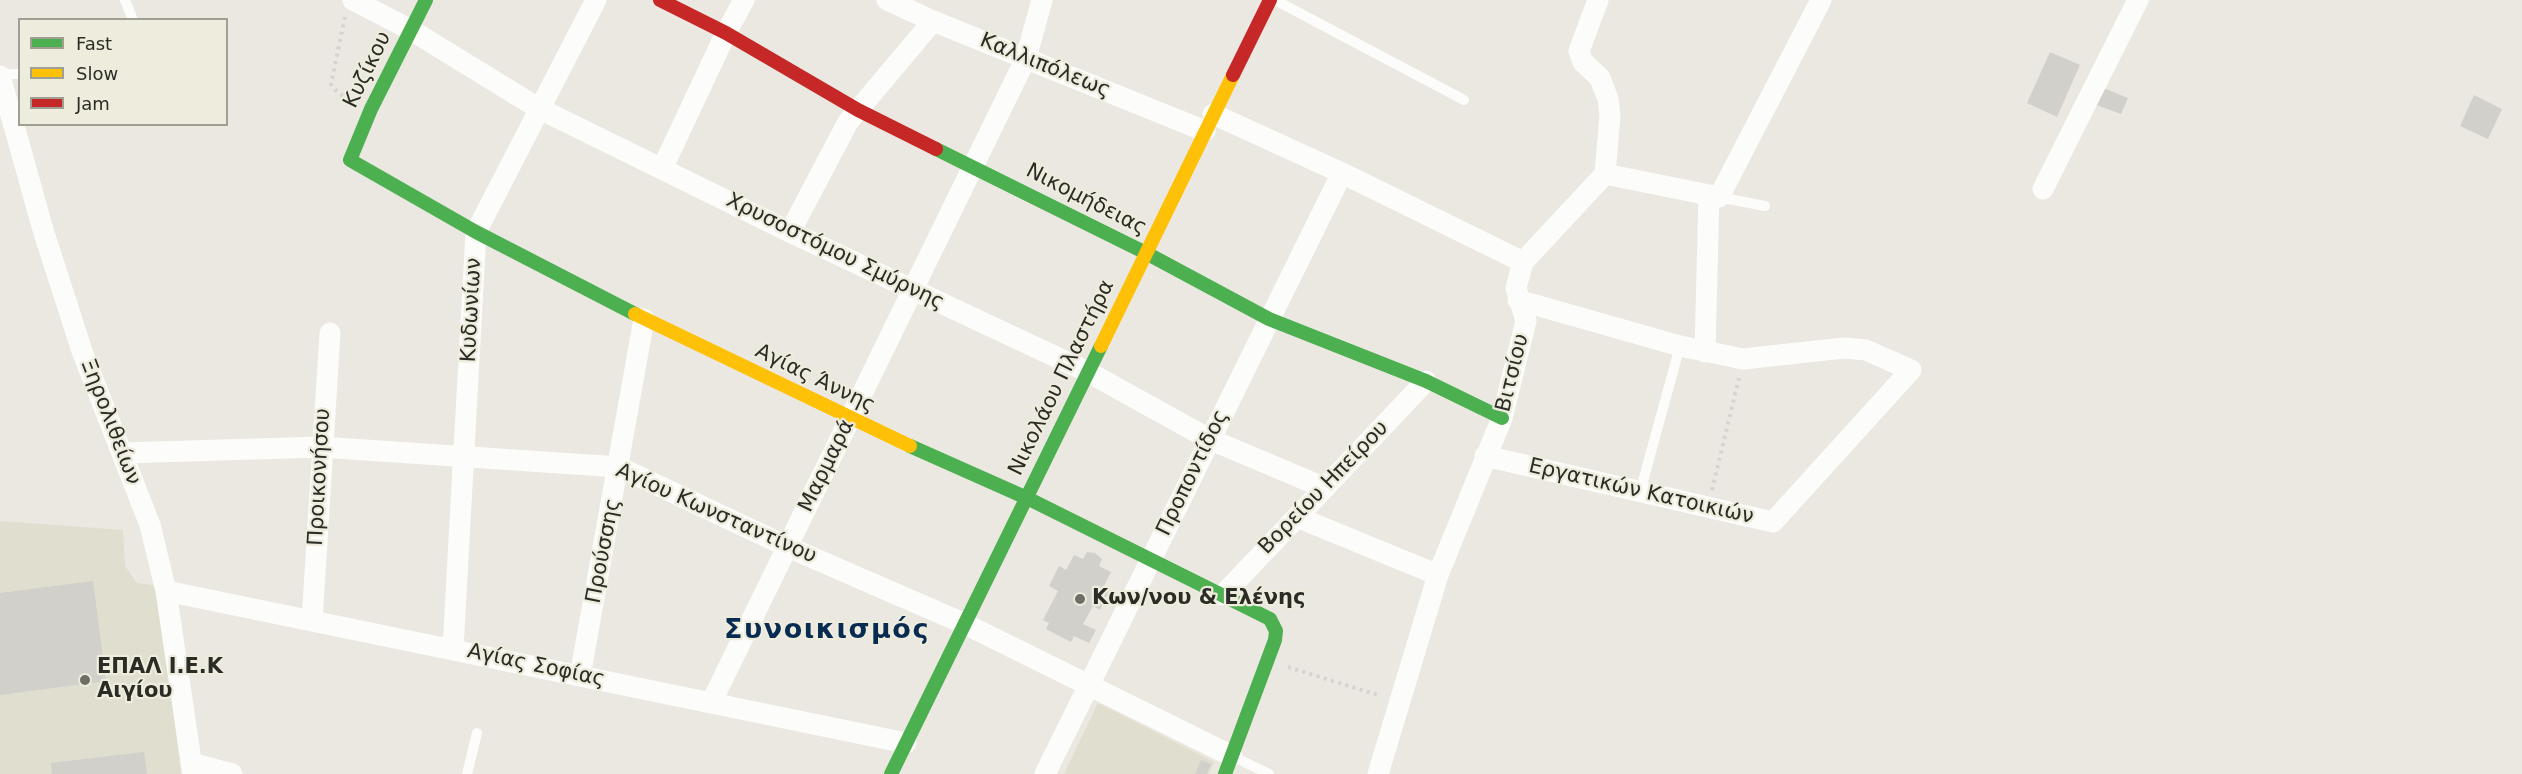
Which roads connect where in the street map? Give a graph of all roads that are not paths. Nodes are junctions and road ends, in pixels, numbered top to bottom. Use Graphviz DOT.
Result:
graph roads {
  1 [pos="125,0"];
  2 [pos="426,0"];
  3 [pos="596,0"];
  4 [pos="660,0"];
  5 [pos="744,0"];
  6 [pos="887,0"];
  7 [pos="1042,0"];
  8 [pos="1270,0"];
  9 [pos="1275,0"];
  10 [pos="1598,0"];
  11 [pos="1821,0"];
  12 [pos="2138,0"];
  13 [pos="350,5"];
  14 [pos="131,18"];
  15 [pos="933,21"];
  16 [pos="411,30"];
  17 [pos="726,33"];
  18 [pos="1026,58"];
  19 [pos="18,74"];
  20 [pos="0,75"];
  21 [pos="1464,100"];
  22 [pos="538,108"];
  23 [pos="858,110"];
  24 [pos="1209,123"];
  25 [pos="350,160"];
  26 [pos="974,167"];
  27 [pos="662,169"];
  28 [pos="1342,173"];
  29 [pos="1605,174"];
  30 [pos="2043,189"];
  31 [pos="1714,196"];
  32 [pos="1765,206"];
  33 [pos="476,232"];
  34 [pos="790,232"];
  35 [pos="1146,253"];
  36 [pos="1523,262"];
  37 [pos="912,290"];
  38 [pos="1518,300"];
  39 [pos="644,319"];
  40 [pos="1269,319"];
  41 [pos="330,333"];
  42 [pos="1680,346"];
  43 [pos="1706,352"];
  44 [pos="1088,372"];
  45 [pos="1426,381"];
  46 [pos="1502,418"];
  47 [pos="850,419"];
  48 [pos="1209,439"];
  49 [pos="321,447"];
  50 [pos="122,453"];
  51 [pos="463,455"];
  52 [pos="1485,456"];
  53 [pos="619,467"];
  54 [pos="1325,488"];
  55 [pos="1640,492"];
  56 [pos="1027,498"];
  57 [pos="1297,518"];
  58 [pos="788,547"];
  59 [pos="1151,560"];
  60 [pos="1438,575"];
  61 [pos="166,591"];
  62 [pos="1223,595"];
  63 [pos="312,621"];
  64 [pos="965,624"];
  65 [pos="453,649"];
  66 [pos="580,676"];
  67 [pos="1089,686"];
  68 [pos="712,702"];
  69 [pos="477,733"];
  70 [pos="906,743"];
  71 [pos="1228,765"];
  72 [pos="192,769"];
  73 [pos="232,774"];
  74 [pos="467,774"];
  75 [pos="891,774"];
  76 [pos="1045,774"];
  77 [pos="1269,774"];
  78 [pos="1378,774"];
  1 -- 14 [label="lane"];
  2 -- 16 [label="street, Κυζίκου"];
  3 -- 22 [label="street, Κυδωνίων"];
  4 -- 17 [label="street, Νικομήδειας"];
  5 -- 17 [label="street"];
  6 -- 15 [label="street, Καλλιπόλεως"];
  7 -- 18 [label="street, Μαρμαρά"];
  8 -- 24 [label="street, Νικολάου Πλαστήρα"];
  9 -- 21 [label="lane"];
  10 -- 29 [label="street"];
  11 -- 31 [label="street"];
  12 -- 30 [label="street"];
  13 -- 16 [label="street, Χρυσοστόμου Σμύρνης"];
  15 -- 18 [label="street, Καλλιπόλεως"];
  15 -- 23 [label="street"];
  16 -- 22 [label="street, Χρυσοστόμου Σμύρνης"];
  16 -- 25 [label="street, Κυζίκου"];
  17 -- 23 [label="street, Νικομήδειας"];
  17 -- 27 [label="street"];
  18 -- 24 [label="street, Καλλιπόλεως"];
  18 -- 26 [label="street, Μαρμαρά"];
  19 -- 20 [label="lane"];
  20 -- 50 [label="street, Ξηρολιθείων"];
  22 -- 27 [label="street, Χρυσοστόμου Σμύρνης"];
  22 -- 33 [label="street, Κυδωνίων"];
  23 -- 26 [label="street, Νικομήδειας"];
  23 -- 34 [label="street"];
  24 -- 28 [label="street, Καλλιπόλεως"];
  24 -- 35 [label="street, Νικολάου Πλαστήρα"];
  25 -- 33 [label="street, Αγίας Άννης"];
  26 -- 35 [label="street, Νικομήδειας"];
  26 -- 37 [label="street, Μαρμαρά"];
  27 -- 34 [label="street, Χρυσοστόμου Σμύρνης"];
  28 -- 36 [label="street, Καλλιπόλεως"];
  28 -- 40 [label="street, Προποντίδος"];
  29 -- 31 [label="street"];
  29 -- 36 [label="street"];
  31 -- 32 [label="lane"];
  31 -- 43 [label="street"];
  33 -- 39 [label="street, Αγίας Άννης"];
  33 -- 51 [label="street, Κυδωνίων"];
  34 -- 37 [label="street, Χρυσοστόμου Σμύρνης"];
  35 -- 40 [label="street, Νικομήδειας"];
  35 -- 44 [label="street, Νικολάου Πλαστήρα"];
  36 -- 38 [label="street, Βιτσίου"];
  37 -- 44 [label="street, Χρυσοστόμου Σμύρνης"];
  37 -- 47 [label="street, Μαρμαρά"];
  38 -- 42 [label="street"];
  38 -- 46 [label="street, Βιτσίου"];
  39 -- 47 [label="street, Αγίας Άννης"];
  39 -- 53 [label="street, Προύσσης"];
  40 -- 45 [label="street, Νικομήδειας"];
  40 -- 48 [label="street, Προποντίδος"];
  41 -- 49 [label="street, Προικονήσου"];
  42 -- 43 [label="street"];
  42 -- 55 [label="lane"];
  43 -- 55 [label="street, Εργατικών Κατοικιών"];
  44 -- 48 [label="street, Χρυσοστόμου Σμύρνης"];
  44 -- 56 [label="street, Νικολάου Πλαστήρα"];
  45 -- 46 [label="street, Νικομήδειας"];
  45 -- 54 [label="street, Βορείου Ηπείρου"];
  46 -- 52 [label="street, Βιτσίου"];
  47 -- 56 [label="street, Αγίας Άννης"];
  47 -- 58 [label="street, Μαρμαρά"];
  48 -- 54 [label="street, Χρυσοστόμου Σμύρνης"];
  48 -- 59 [label="street, Προποντίδος"];
  49 -- 50 [label="street, Αγίου Κωνσταντίνου"];
  49 -- 51 [label="street, Αγίου Κωνσταντίνου"];
  49 -- 63 [label="street, Προικονήσου"];
  50 -- 61 [label="street, Ξηρολιθείων"];
  51 -- 53 [label="street, Αγίου Κωνσταντίνου"];
  51 -- 65 [label="street, Κυδωνίων"];
  52 -- 55 [label="street, Εργατικών Κατοικιών"];
  52 -- 60 [label="street, Βιτσίου"];
  53 -- 58 [label="street, Αγίου Κωνσταντίνου"];
  53 -- 66 [label="street, Προύσσης"];
  54 -- 57 [label="street, Βορείου Ηπείρου"];
  56 -- 59 [label="street, Αγίας Άννης"];
  56 -- 64 [label="street, Νικολάου Πλαστήρα"];
  57 -- 60 [label="street"];
  57 -- 62 [label="street, Βορείου Ηπείρου"];
  58 -- 64 [label="street, Αγίου Κωνσταντίνου"];
  58 -- 68 [label="street, Μαρμαρά"];
  59 -- 62 [label="street, Αγίας Άννης"];
  59 -- 67 [label="street, Προποντίδος"];
  60 -- 78 [label="street, Βιτσίου"];
  61 -- 63 [label="street, Αγίας Σοφίας"];
  61 -- 72 [label="street, Ξηρολιθείων"];
  62 -- 71 [label="street, Αγίας Άννης"];
  63 -- 65 [label="street, Αγίας Σοφίας"];
  64 -- 67 [label="street, Αγίου Κωνσταντίνου"];
  64 -- 70 [label="street, Νικολάου Πλαστήρα"];
  65 -- 66 [label="street, Αγίας Σοφίας"];
  66 -- 68 [label="street, Αγίας Σοφίας"];
  67 -- 71 [label="street, Αγίου Κωνσταντίνου"];
  67 -- 76 [label="street, Προποντίδος"];
  68 -- 70 [label="street, Αγίας Σοφίας"];
  69 -- 74 [label="lane"];
  70 -- 75 [label="street, Νικολάου Πλαστήρα"];
  71 -- 77 [label="lane"];
  72 -- 73 [label="street"];
}
